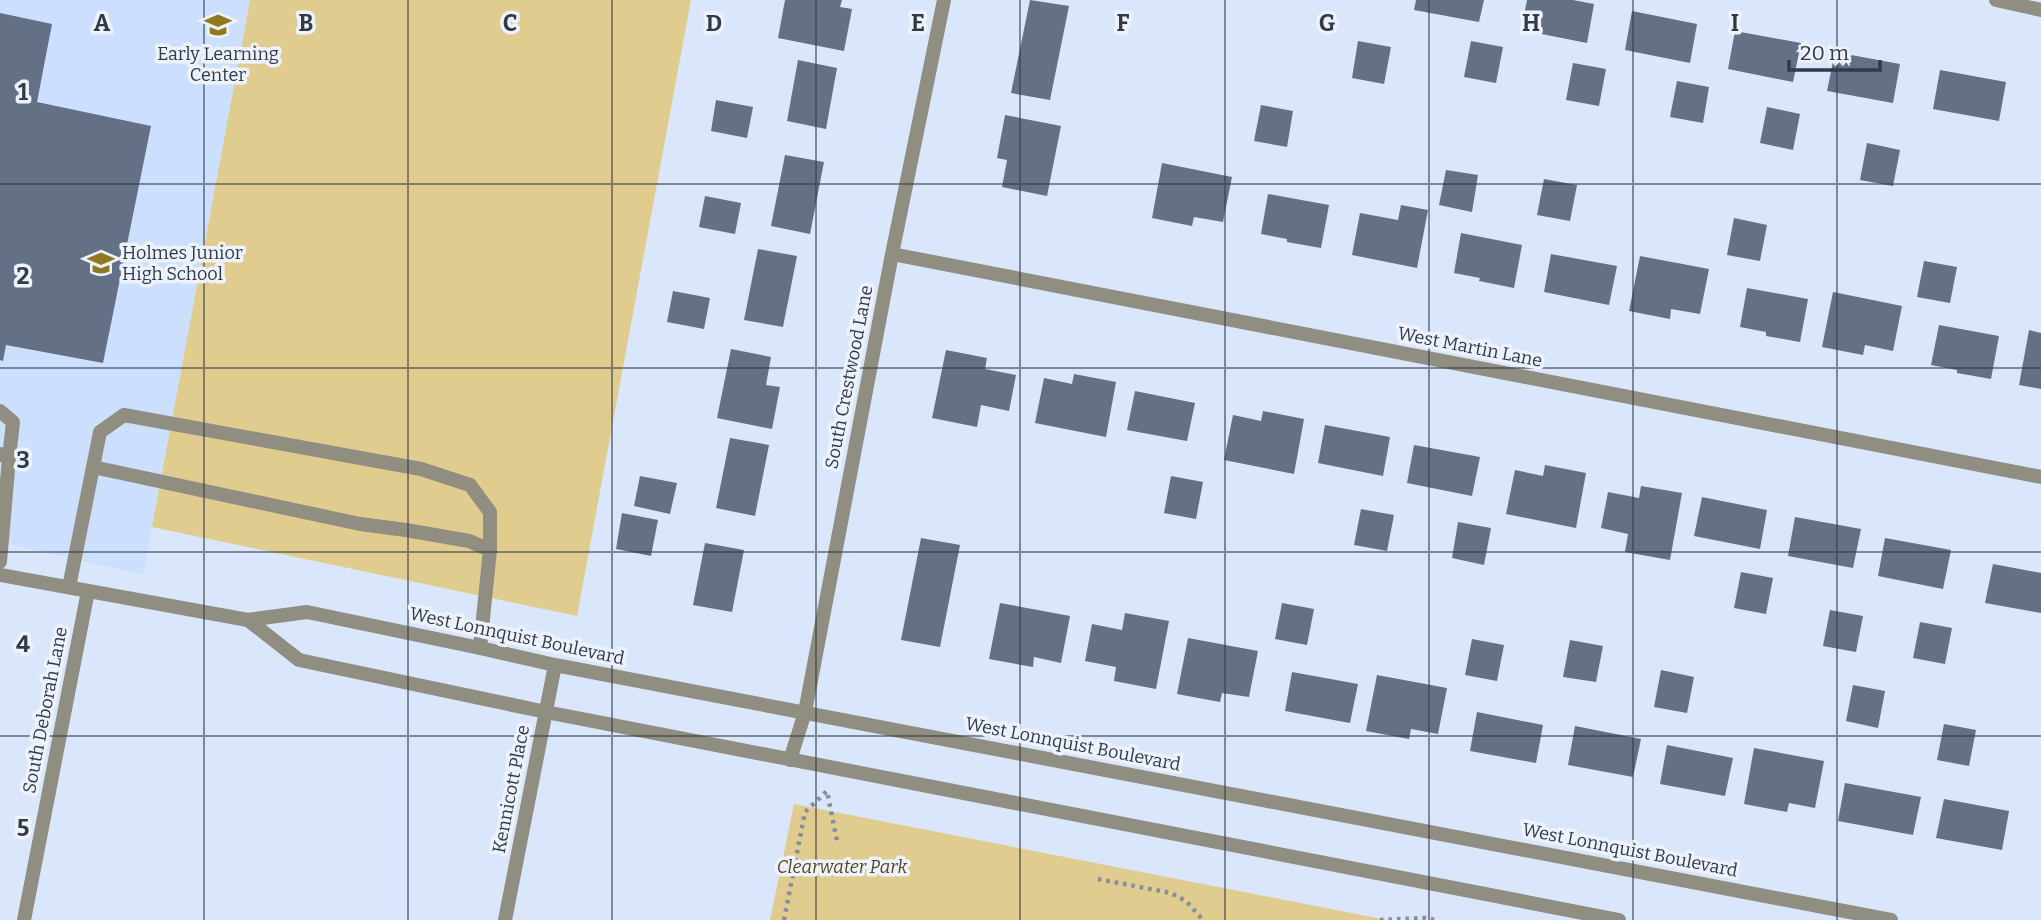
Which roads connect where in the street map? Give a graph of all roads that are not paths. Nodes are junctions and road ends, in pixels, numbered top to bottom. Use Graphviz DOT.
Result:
graph roads {
  1 [pos="944,0"];
  2 [pos="1996,0"];
  3 [pos="2041,10"];
  4 [pos="892,254"];
  5 [pos="0,411"];
  6 [pos="5,456"];
  7 [pos="93,467"];
  8 [pos="2041,477"];
  9 [pos="490,550"];
  10 [pos="0,562"];
  11 [pos="0,575"];
  12 [pos="69,587"];
  13 [pos="88,591"];
  14 [pos="248,620"];
  15 [pos="480,648"];
  16 [pos="555,665"];
  17 [pos="546,712"];
  18 [pos="804,712"];
  19 [pos="790,760"];
  20 [pos="24,920"];
  21 [pos="505,920"];
  22 [pos="1619,920"];
  23 [pos="1891,920"];
  1 -- 4 [label="street, South Crestwood Lane"];
  2 -- 3 [label="street"];
  4 -- 8 [label="street, West Martin Lane"];
  4 -- 18 [label="street, South Crestwood Lane"];
  5 -- 6 [label="street"];
  6 -- 10 [label="street"];
  7 -- 9 [label="street"];
  7 -- 9 [label="street"];
  7 -- 12 [label="street"];
  9 -- 15 [label="street"];
  11 -- 12 [label="street, West Lonnquist Boulevard"];
  12 -- 13 [label="street, West Lonnquist Boulevard"];
  13 -- 14 [label="street, West Lonnquist Boulevard"];
  13 -- 20 [label="street, South Deborah Lane"];
  14 -- 15 [label="street, West Lonnquist Boulevard"];
  14 -- 17 [label="street, West Lonnquist Boulevard"];
  15 -- 16 [label="street, West Lonnquist Boulevard"];
  16 -- 17 [label="street, Kennicott Place"];
  16 -- 18 [label="street, West Lonnquist Boulevard"];
  17 -- 19 [label="street, West Lonnquist Boulevard"];
  17 -- 21 [label="street, Kennicott Place"];
  18 -- 19 [label="street, South Crestwood Lane"];
  18 -- 23 [label="street, West Lonnquist Boulevard"];
  19 -- 22 [label="street, West Lonnquist Boulevard"];
}
